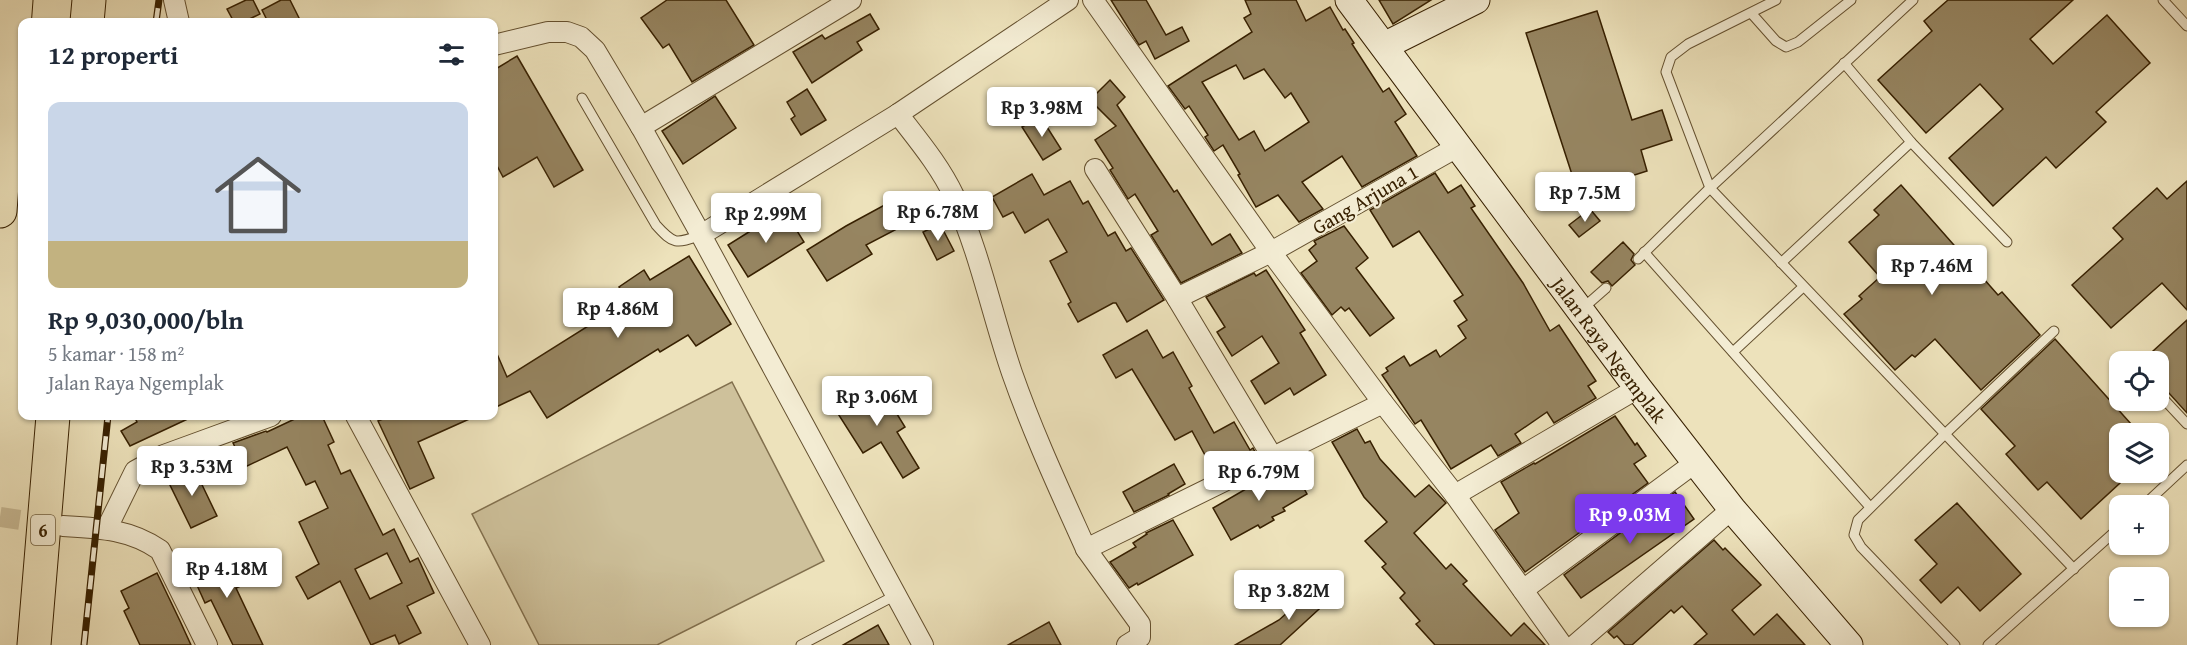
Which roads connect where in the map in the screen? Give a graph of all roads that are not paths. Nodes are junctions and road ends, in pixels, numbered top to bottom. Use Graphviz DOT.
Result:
graph roads {
  1 [pos="16,0"];
  2 [pos="89,0"];
  3 [pos="174,0"];
  4 [pos="851,0"];
  5 [pos="1068,0"];
  6 [pos="1093,0"];
  7 [pos="1349,0"];
  8 [pos="1476,0"];
  9 [pos="1776,0"];
  10 [pos="1851,0"];
  11 [pos="1913,0"];
  12 [pos="2163,0"];
  13 [pos="1752,14"];
  14 [pos="87,18"];
  15 [pos="178,18"];
  16 [pos="2187,26"];
  17 [pos="498,44"];
  18 [pos="1384,46"];
  19 [pos="1844,63"];
  20 [pos="582,98"];
  21 [pos="898,114"];
  22 [pos="641,127"];
  23 [pos="1911,142"];
  24 [pos="1459,146"];
  25 [pos="1095,169"];
  26 [pos="1710,188"];
  27 [pos="0,211"];
  28 [pos="701,235"];
  29 [pos="2007,242"];
  30 [pos="1271,252"];
  31 [pos="1781,263"];
  32 [pos="1803,287"];
  33 [pos="1606,288"];
  34 [pos="1177,298"];
  35 [pos="1580,310"];
  36 [pos="2054,331"];
  37 [pos="1733,352"];
  38 [pos="1638,388"];
  39 [pos="1383,403"];
  40 [pos="2169,405"];
  41 [pos="53,420"];
  42 [pos="260,420"];
  43 [pos="358,420"];
  44 [pos="2187,424"];
  45 [pos="1945,434"];
  46 [pos="1273,458"];
  47 [pos="1696,462"];
  48 [pos="2187,465"];
  49 [pos="1455,495"];
  50 [pos="2155,495"];
  51 [pos="1870,507"];
  52 [pos="1732,509"];
  53 [pos="63,526"];
  54 [pos="107,528"];
  55 [pos="2109,537"];
  56 [pos="1086,549"];
  57 [pos="2074,569"];
  58 [pos="1523,590"];
  59 [pos="896,595"];
  60 [pos="34,645"];
  61 [pos="207,645"];
  62 [pos="480,645"];
  63 [pos="801,645"];
  64 [pos="923,645"];
  65 [pos="1127,645"];
  66 [pos="1562,645"];
  67 [pos="1575,645"];
  68 [pos="1850,645"];
  69 [pos="1955,645"];
  70 [pos="1988,645"];
  1 -- 27 [label="highway"];
  2 -- 14 [label="highway"];
  3 -- 15 [label="street"];
  4 -- 22 [label="street"];
  5 -- 21 [label="street"];
  6 -- 30 [label="street"];
  7 -- 18 [label="main road, Jalan Raya Ngemplak"];
  8 -- 18 [label="main road"];
  9 -- 13 [label="lane"];
  10 -- 13 [label="lane"];
  11 -- 19 [label="lane"];
  12 -- 16 [label="lane"];
  13 -- 26 [label="lane"];
  17 -- 22 [label="street"];
  18 -- 24 [label="main road, Jalan Raya Ngemplak"];
  19 -- 23 [label="lane"];
  19 -- 26 [label="lane"];
  20 -- 28 [label="lane"];
  21 -- 28 [label="street"];
  21 -- 56 [label="street"];
  22 -- 28 [label="street"];
  23 -- 29 [label="lane"];
  23 -- 31 [label="lane"];
  24 -- 30 [label="street, Gang Arjuna 1"];
  24 -- 35 [label="main road, Jalan Raya Ngemplak"];
  25 -- 34 [label="street"];
  26 -- 31 [label="lane"];
  26 -- 37 [label="lane"];
  28 -- 59 [label="street"];
  30 -- 34 [label="street, Gang Arjuna 1"];
  30 -- 39 [label="street"];
  31 -- 32 [label="lane"];
  32 -- 37 [label="lane"];
  32 -- 45 [label="lane"];
  33 -- 35 [label="lane"];
  34 -- 46 [label="street"];
  35 -- 38 [label="main road, Jalan Raya Ngemplak"];
  36 -- 45 [label="lane"];
  37 -- 51 [label="lane"];
  38 -- 47 [label="main road, Jalan Raya Ngemplak"];
  38 -- 49 [label="street"];
  39 -- 46 [label="street"];
  39 -- 49 [label="street"];
  40 -- 44 [label="lane"];
  41 -- 60 [label="highway, 6"];
  42 -- 54 [label="street"];
  43 -- 62 [label="street"];
  45 -- 51 [label="lane"];
  45 -- 57 [label="lane"];
  46 -- 56 [label="street"];
  47 -- 52 [label="main road, Jalan Raya Ngemplak"];
  47 -- 58 [label="street"];
  48 -- 50 [label="lane"];
  49 -- 58 [label="street"];
  51 -- 69 [label="lane"];
  52 -- 67 [label="street"];
  52 -- 68 [label="main road, Jalan Raya Ngemplak"];
  53 -- 54 [label="street"];
  54 -- 61 [label="street"];
  55 -- 57 [label="lane"];
  56 -- 65 [label="street"];
  57 -- 70 [label="lane"];
  58 -- 66 [label="street"];
  59 -- 63 [label="lane"];
  59 -- 64 [label="street"];
}
